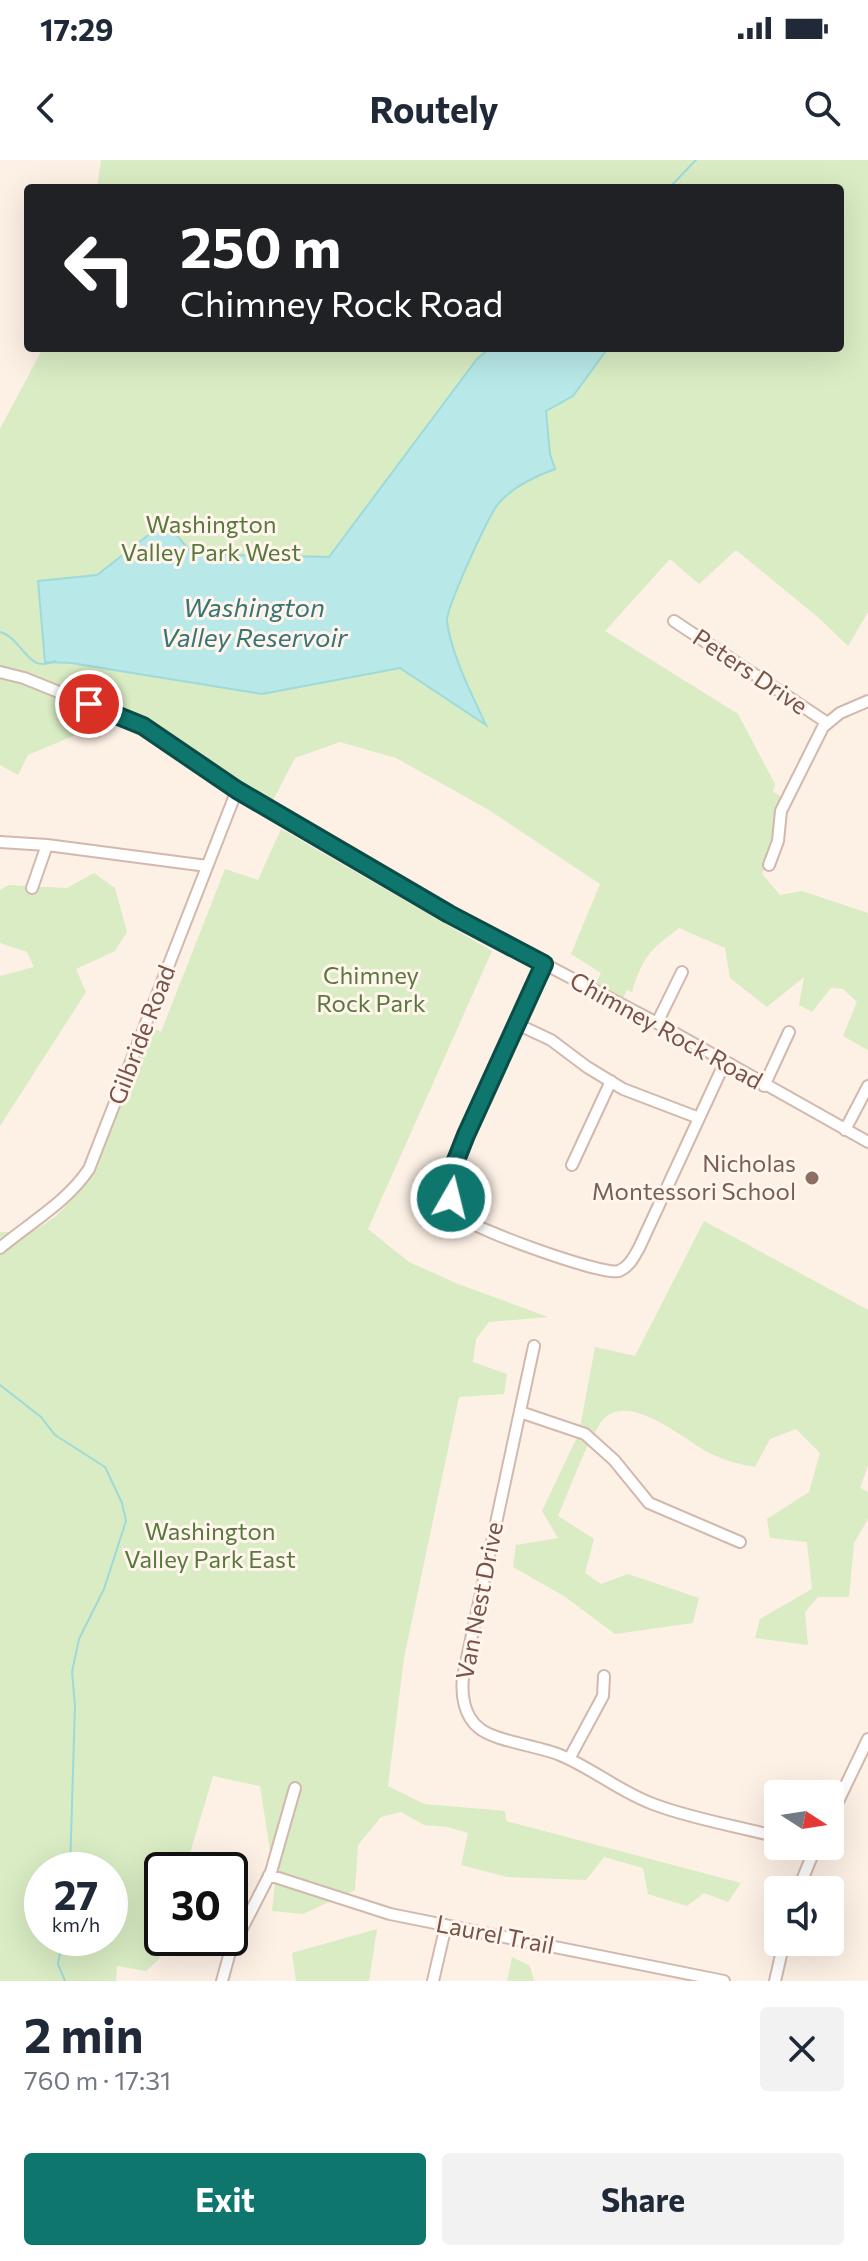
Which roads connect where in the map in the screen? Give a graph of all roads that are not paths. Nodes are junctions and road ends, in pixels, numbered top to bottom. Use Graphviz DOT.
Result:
graph roads {
  1 [pos="674,621"];
  2 [pos="0,672"];
  3 [pos="868,701"];
  4 [pos="826,722"];
  5 [pos="237,790"];
  6 [pos="0,842"];
  7 [pos="47,845"];
  8 [pos="769,865"];
  9 [pos="207,866"];
  10 [pos="32,888"];
  11 [pos="544,964"];
  12 [pos="682,972"];
  13 [pos="657,1023"];
  14 [pos="517,1024"];
  15 [pos="789,1032"];
  16 [pos="725,1062"];
  17 [pos="611,1081"];
  18 [pos="764,1086"];
  19 [pos="868,1086"];
  20 [pos="699,1118"];
  21 [pos="845,1130"];
  22 [pos="868,1142"];
  23 [pos="572,1165"];
  24 [pos="0,1248"];
  25 [pos="534,1346"];
  26 [pos="520,1412"];
  27 [pos="740,1542"];
  28 [pos="604,1676"];
  29 [pos="868,1739"];
  30 [pos="569,1759"];
  31 [pos="295,1788"];
  32 [pos="844,1789"];
  33 [pos="764,1833"];
  34 [pos="269,1875"];
  35 [pos="446,1925"];
  36 [pos="781,1956"];
  37 [pos="222,1981"];
  38 [pos="433,1981"];
  39 [pos="724,1981"];
  40 [pos="775,1981"];
  1 -- 4 [label="street, Peters Drive"];
  2 -- 5 [label="street, Chimney Rock Road"];
  3 -- 4 [label="street"];
  4 -- 8 [label="street"];
  5 -- 9 [label="street, Gilbride Road"];
  5 -- 11 [label="street, Chimney Rock Road"];
  6 -- 7 [label="street"];
  7 -- 9 [label="street"];
  7 -- 10 [label="street"];
  9 -- 24 [label="street, Gilbride Road"];
  11 -- 13 [label="street, Chimney Rock Road"];
  11 -- 14 [label="street"];
  12 -- 13 [label="street"];
  13 -- 16 [label="street, Chimney Rock Road"];
  14 -- 17 [label="street"];
  14 -- 20 [label="street"];
  15 -- 18 [label="street"];
  16 -- 18 [label="street, Chimney Rock Road"];
  16 -- 20 [label="street"];
  17 -- 20 [label="street"];
  17 -- 23 [label="street"];
  18 -- 21 [label="street, Chimney Rock Road"];
  19 -- 21 [label="street"];
  21 -- 22 [label="street, Chimney Rock Road"];
  25 -- 26 [label="street, Van Nest Drive"];
  26 -- 27 [label="street"];
  26 -- 30 [label="street, Van Nest Drive"];
  28 -- 30 [label="street"];
  29 -- 32 [label="street"];
  30 -- 33 [label="street, Van Nest Drive"];
  31 -- 34 [label="street"];
  34 -- 35 [label="street, Laurel Trail"];
  34 -- 37 [label="street"];
  35 -- 38 [label="street"];
  35 -- 39 [label="street, Laurel Trail"];
  36 -- 40 [label="street"];
}
